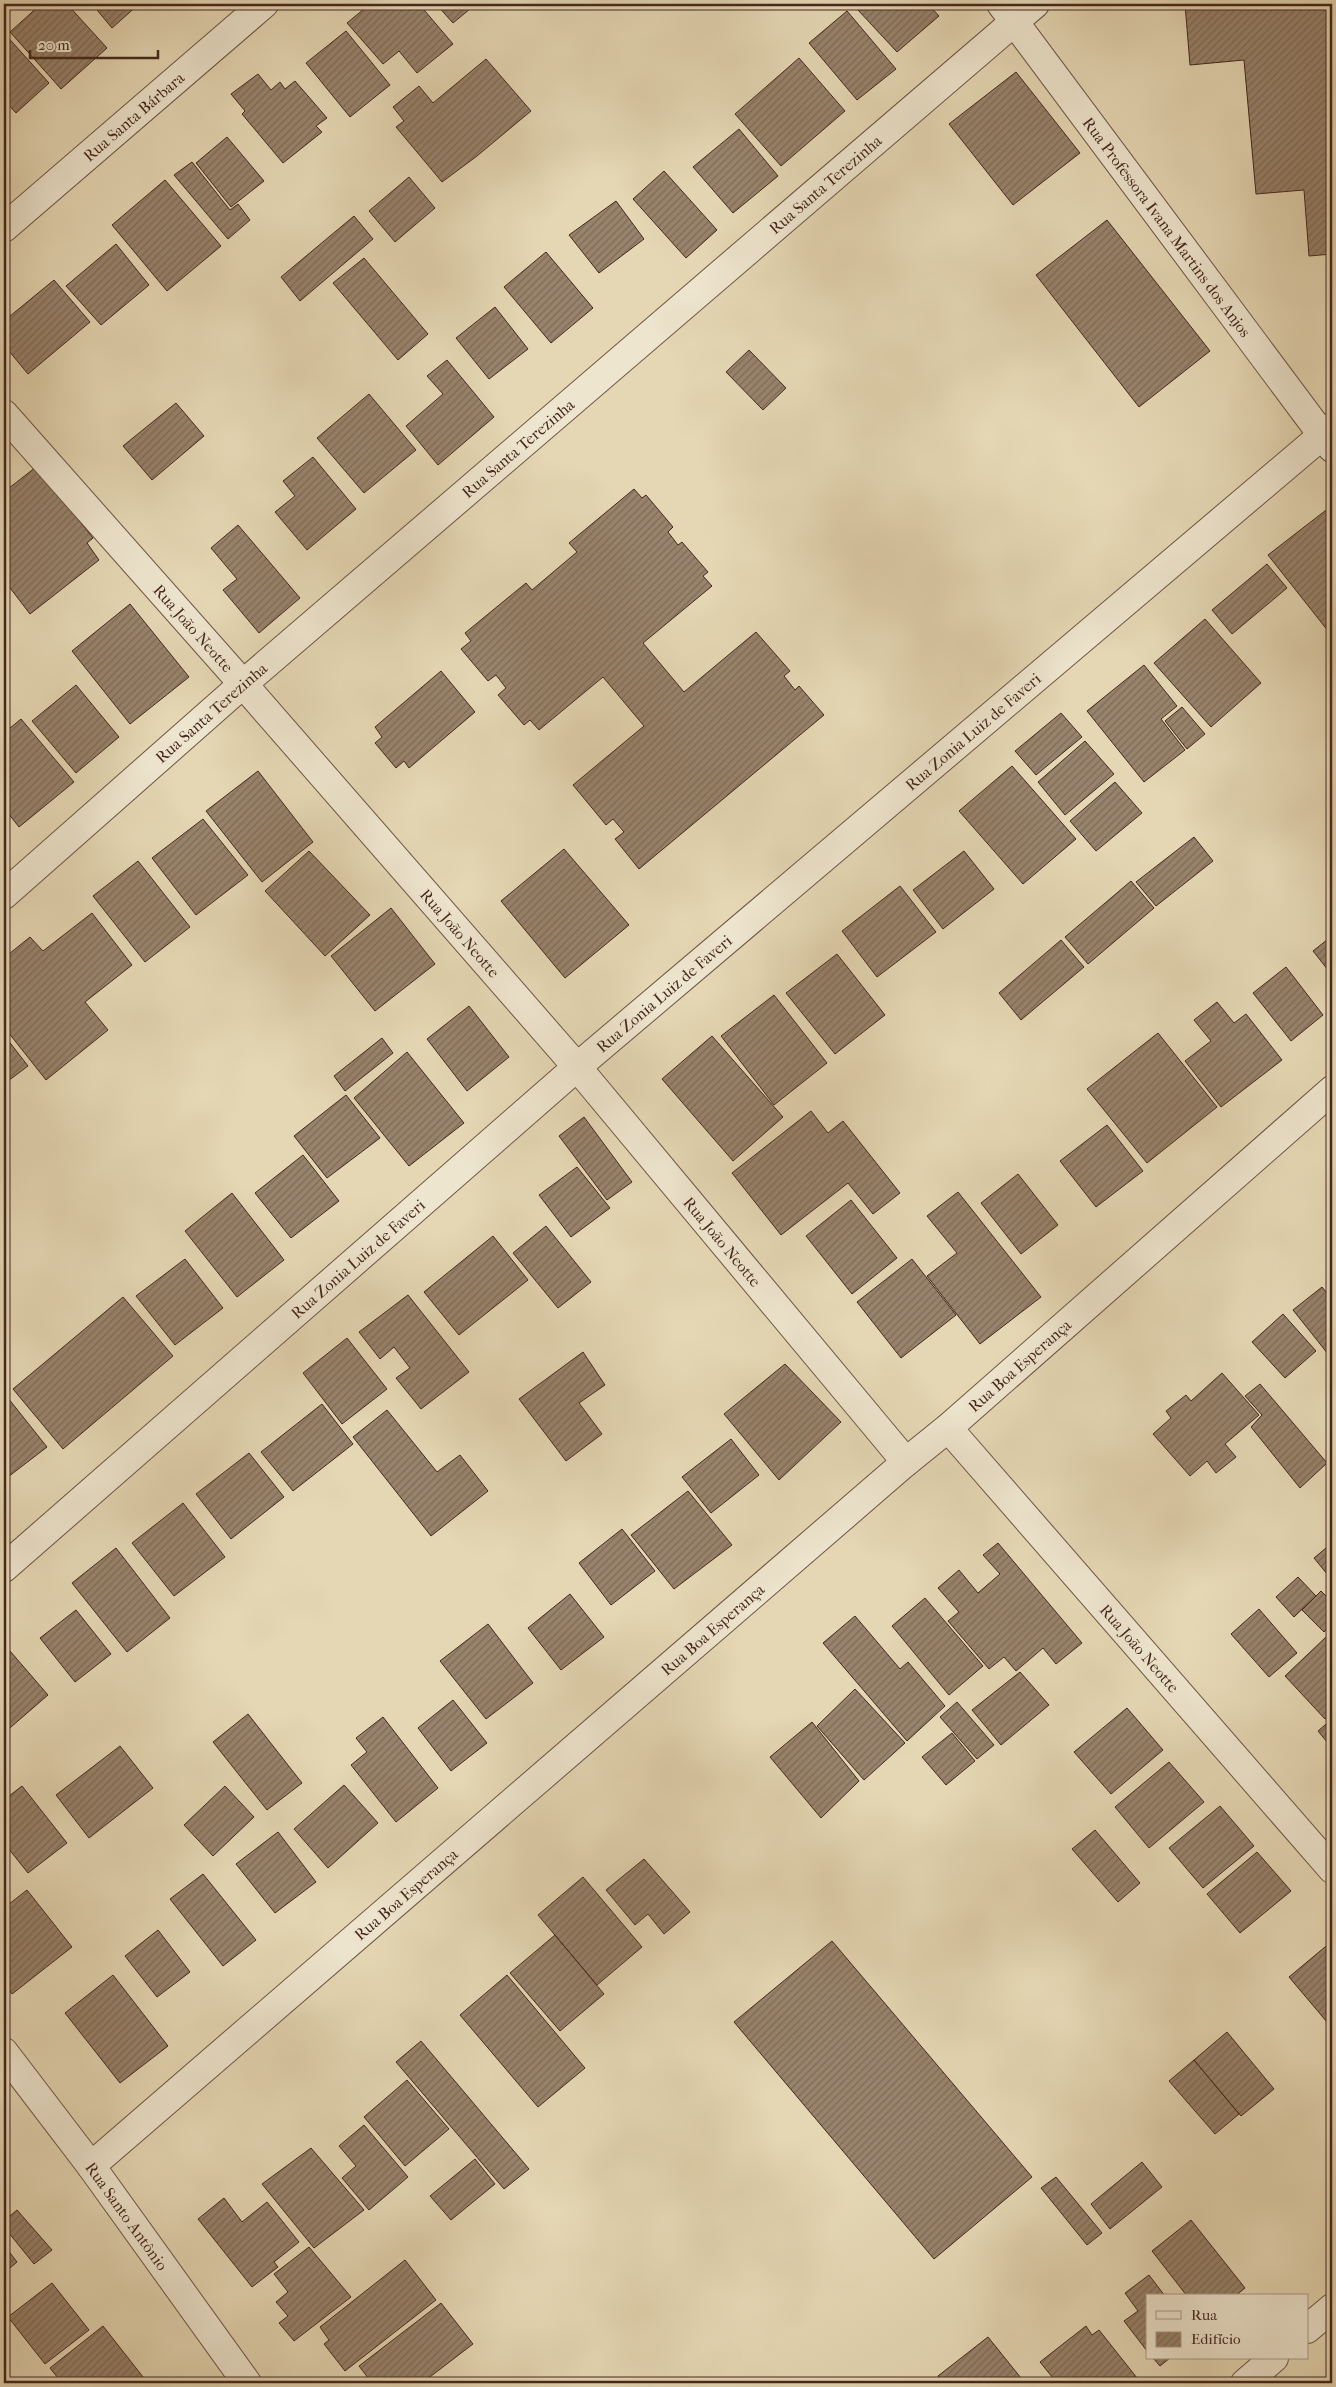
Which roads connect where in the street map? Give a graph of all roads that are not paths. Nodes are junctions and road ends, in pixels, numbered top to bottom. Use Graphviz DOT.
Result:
graph roads {
  1 [pos="264,4"];
  2 [pos="1017,9"];
  3 [pos="4,228"];
  4 [pos="4,414"];
  5 [pos="1329,437"];
  6 [pos="244,684"];
  7 [pos="4,895"];
  8 [pos="577,1067"];
  9 [pos="1332,1090"];
  10 [pos="948,1428"];
  11 [pos="906,1462"];
  12 [pos="4,1568"];
  13 [pos="1332,1869"];
  14 [pos="4,2052"];
  15 [pos="91,2166"];
  16 [pos="1332,2308"];
  17 [pos="1308,2328"];
  18 [pos="1272,2360"];
  19 [pos="247,2383"];
  20 [pos="1245,2383"];
  1 -- 3 [label="street, Rua Santa Bárbara"];
  2 -- 5 [label="street, Rua Professora Ivana Martins dos Anjos"];
  2 -- 6 [label="street, Rua Santa Terezinha"];
  4 -- 6 [label="street, Rua João Neotte"];
  5 -- 8 [label="street, Rua Zonia Luiz de Faveri"];
  6 -- 7 [label="street, Rua Santa Terezinha"];
  6 -- 8 [label="street, Rua João Neotte"];
  8 -- 11 [label="street, Rua João Neotte"];
  8 -- 12 [label="street, Rua Zonia Luiz de Faveri"];
  9 -- 10 [label="street, Rua Boa Esperança"];
  10 -- 11 [label="street, Rua Boa Esperança"];
  10 -- 13 [label="street, Rua João Neotte"];
  11 -- 15 [label="street, Rua Boa Esperança"];
  14 -- 15 [label="street, Rua Santo Antônio"];
  15 -- 19 [label="street, Rua Santo Antônio"];
  16 -- 17 [label="street"];
  18 -- 20 [label="street"];
}
